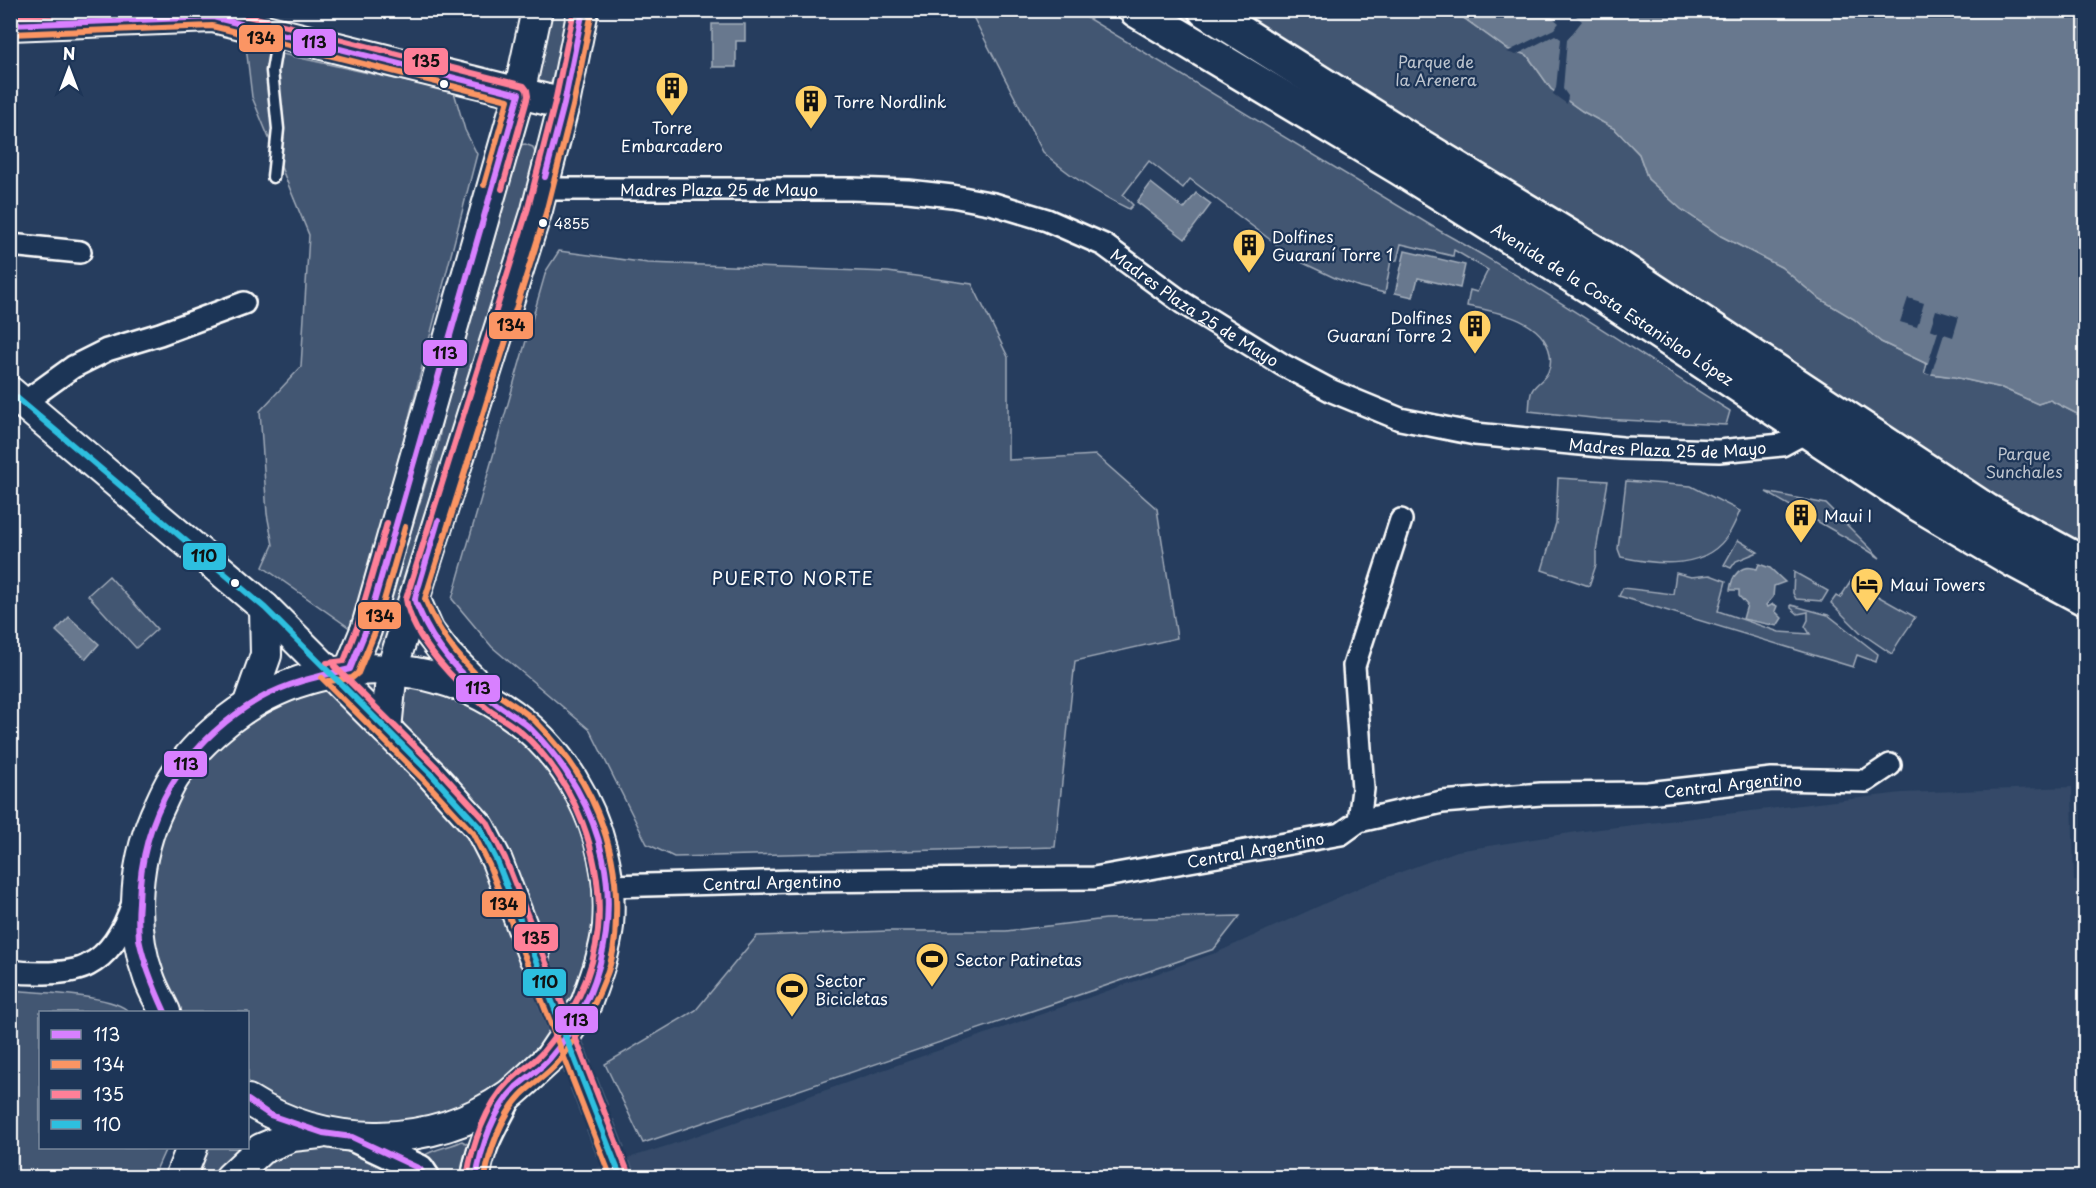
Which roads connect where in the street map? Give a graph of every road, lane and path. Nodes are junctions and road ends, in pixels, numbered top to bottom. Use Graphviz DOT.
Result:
graph roads {
  1 [pos="537,10"];
  2 [pos="583,10"];
  3 [pos="1136,10"];
  4 [pos="1205,10"];
  5 [pos="213,14"];
  6 [pos="10,25"];
  7 [pos="278,34"];
  8 [pos="519,94"];
  9 [pos="564,104"];
  10 [pos="503,153"];
  11 [pos="545,176"];
  12 [pos="273,177"];
  13 [pos="10,245"];
  14 [pos="80,252"];
  15 [pos="244,303"];
  16 [pos="17,397"];
  17 [pos="1831,407"];
  18 [pos="1808,432"];
  19 [pos="1401,520"];
  20 [pos="2085,565"];
  21 [pos="2085,599"];
  22 [pos="415,600"];
  23 [pos="265,608"];
  24 [pos="392,669"];
  25 [pos="339,671"];
  26 [pos="494,702"];
  27 [pos="249,703"];
  28 [pos="386,729"];
  29 [pos="1890,765"];
  30 [pos="1359,822"];
  31 [pos="138,885"];
  32 [pos="608,886"];
  33 [pos="534,957"];
  34 [pos="10,971"];
  35 [pos="165,1011"];
  36 [pos="509,1095"];
  37 [pos="249,1101"];
  38 [pos="338,1135"];
  39 [pos="192,1149"];
  40 [pos="180,1178"];
  41 [pos="230,1178"];
  42 [pos="426,1178"];
  43 [pos="476,1178"];
  1 -- 8 [label="main road"];
  2 -- 9 [label="main road"];
  3 -- 18 [label="main road, Avenida de la Costa Estanislao López"];
  4 -- 17 [label="main road, Avenida de la Costa Estanislao López"];
  5 -- 6 [label="main road"];
  5 -- 7 [label="main road"];
  7 -- 8 [label="main road"];
  7 -- 12 [label="lane"];
  8 -- 9 [label="main road"];
  8 -- 10 [label="main road"];
  9 -- 11 [label="main road"];
  10 -- 11 [label="main road"];
  10 -- 25 [label="main road"];
  11 -- 18 [label="street, Madres Plaza 25 de Mayo"];
  11 -- 22 [label="main road"];
  13 -- 14 [label="street"];
  15 -- 16 [label="street"];
  16 -- 23 [label="main road"];
  17 -- 18 [label="street, Madres Plaza 25 de Mayo"];
  17 -- 20 [label="main road, Avenida de la Costa Estanislao López"];
  18 -- 21 [label="main road, Avenida de la Costa Estanislao López"];
  19 -- 30 [label="street"];
  22 -- 24 [label="main road"];
  22 -- 26 [label="main road"];
  23 -- 25 [label="main road"];
  23 -- 27 [label="main road"];
  24 -- 25 [label="main road"];
  24 -- 26 [label="main road"];
  24 -- 28 [label="main road"];
  25 -- 27 [label="main road"];
  25 -- 28 [label="main road"];
  26 -- 32 [label="main road"];
  27 -- 31 [label="main road"];
  28 -- 33 [label="main road"];
  29 -- 30 [label="street, Central Argentino"];
  30 -- 32 [label="street, Central Argentino"];
  31 -- 34 [label="street"];
  31 -- 35 [label="main road"];
  32 -- 36 [label="main road, bridge"];
  36 -- 38 [label="main road"];
  36 -- 43 [label="street"];
  37 -- 38 [label="main road"];
  38 -- 41 [label="main road"];
  38 -- 42 [label="street"];
  39 -- 40 [label="main road"];
}
